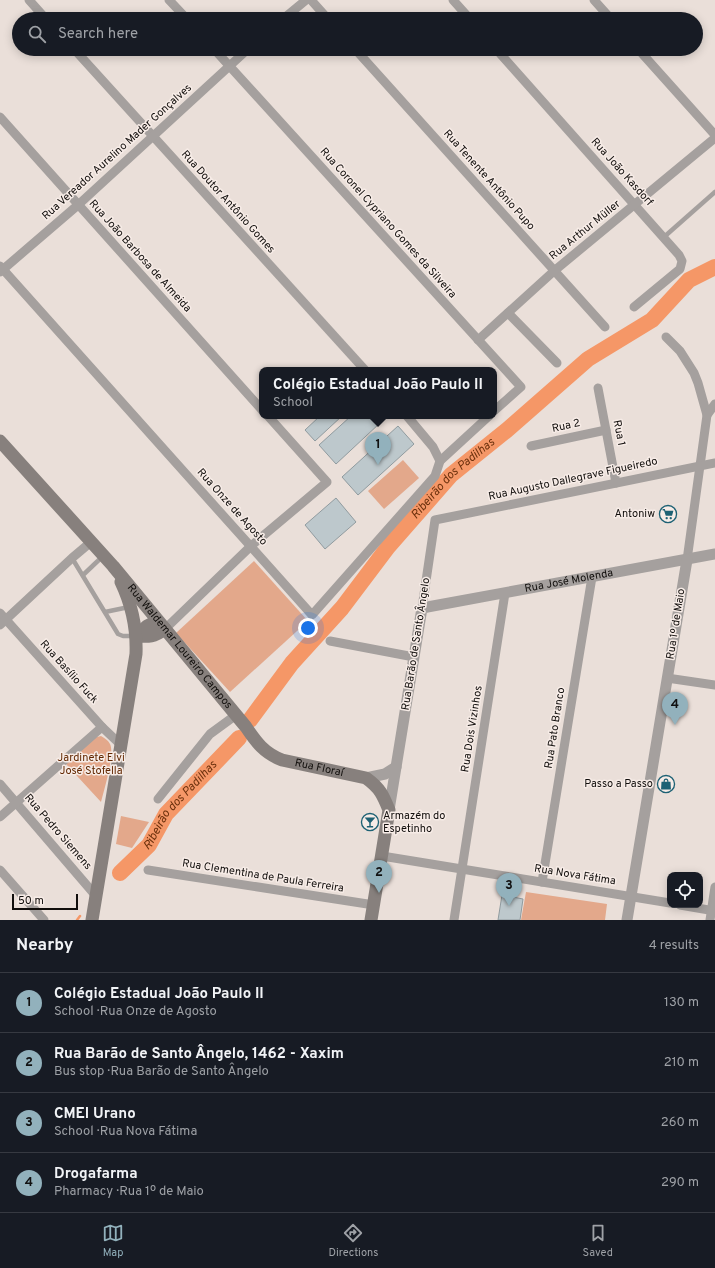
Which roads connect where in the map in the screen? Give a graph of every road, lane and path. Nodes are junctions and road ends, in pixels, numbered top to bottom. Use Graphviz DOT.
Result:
graph roads {
  1 [pos="29,0"];
  2 [pos="169,0"];
  3 [pos="306,0"];
  4 [pos="311,0"];
  5 [pos="453,0"];
  6 [pos="594,0"];
  7 [pos="40,12"];
  8 [pos="180,12"];
  9 [pos="291,12"];
  10 [pos="322,12"];
  11 [pos="464,12"];
  12 [pos="605,12"];
  13 [pos="80,56"];
  14 [pos="220,56"];
  15 [pos="240,56"];
  16 [pos="361,56"];
  17 [pos="502,56"];
  18 [pos="644,56"];
  19 [pos="229,66"];
  20 [pos="0,117"];
  21 [pos="715,135"];
  22 [pos="153,137"];
  23 [pos="715,138"];
  24 [pos="715,192"];
  25 [pos="78,205"];
  26 [pos="635,205"];
  27 [pos="664,237"];
  28 [pos="1,269"];
  29 [pos="554,270"];
  30 [pos="634,307"];
  31 [pos="508,313"];
  32 [pos="605,327"];
  33 [pos="666,337"];
  34 [pos="478,340"];
  35 [pos="558,362"];
  36 [pos="362,367"];
  37 [pos="598,388"];
  38 [pos="715,404"];
  39 [pos="259,407"];
  40 [pos="497,408"];
  41 [pos="707,415"];
  42 [pos="271,419"];
  43 [pos="410,419"];
  44 [pos="486,419"];
  45 [pos="606,430"];
  46 [pos="0,441"];
  47 [pos="531,446"];
  48 [pos="440,461"];
  49 [pos="715,463"];
  50 [pos="701,466"];
  51 [pos="616,483"];
  52 [pos="436,520"];
  53 [pos="91,542"];
  54 [pos="251,546"];
  55 [pos="715,554"];
  56 [pos="103,555"];
  57 [pos="72,558"];
  58 [pos="687,560"];
  59 [pos="113,566"];
  60 [pos="83,575"];
  61 [pos="592,577"];
  62 [pos="506,593"];
  63 [pos="131,607"];
  64 [pos="422,608"];
  65 [pos="105,612"];
  66 [pos="2,619"];
  67 [pos="165,629"];
  68 [pos="136,636"];
  69 [pos="330,641"];
  70 [pos="414,657"];
  71 [pos="667,678"];
  72 [pos="715,685"];
  73 [pos="236,715"];
  74 [pos="102,727"];
  75 [pos="246,727"];
  76 [pos="121,745"];
  77 [pos="396,767"];
  78 [pos="366,778"];
  79 [pos="0,784"];
  80 [pos="158,799"];
  81 [pos="17,802"];
  82 [pos="389,810"];
  83 [pos="0,817"];
  84 [pos="382,856"];
  85 [pos="462,869"];
  86 [pos="0,870"];
  87 [pos="148,870"];
  88 [pos="542,882"];
  89 [pos="715,887"];
  90 [pos="96,896"];
  91 [pos="631,897"];
  92 [pos="667,903"];
  93 [pos="374,905"];
  94 [pos="700,908"];
  95 [pos="713,910"];
  96 [pos="44,920"];
  97 [pos="92,920"];
  98 [pos="371,920"];
  99 [pos="454,920"];
  100 [pos="627,920"];
  101 [pos="710,920"];
  1 -- 7 [label="street"];
  2 -- 8 [label="street"];
  3 -- 9 [label="street"];
  4 -- 10 [label="street"];
  5 -- 11 [label="street"];
  6 -- 12 [label="street"];
  13 -- 22 [label="street, Rua Doutor Antônio Gomes"];
  14 -- 19 [label="street, Rua Coronel Cypriano Gomes da Silveira"];
  15 -- 19 [label="street, Rua Vereador Aurelino Mader Gonçalves"];
  16 -- 29 [label="street, Rua Tenente Antônio Pupo"];
  17 -- 26 [label="street, Rua João Kasdorf"];
  18 -- 21 [label="street"];
  19 -- 22 [label="street, Rua Vereador Aurelino Mader Gonçalves"];
  19 -- 34 [label="street, Rua Coronel Cypriano Gomes da Silveira"];
  20 -- 25 [label="street, Rua João Barbosa de Almeida"];
  22 -- 25 [label="street, Rua Vereador Aurelino Mader Gonçalves"];
  22 -- 36 [label="street, Rua Doutor Antônio Gomes"];
  23 -- 26 [label="street, Rua Arthur Müller"];
  24 -- 27 [label="lane"];
  25 -- 28 [label="street, Rua Vereador Aurelino Mader Gonçalves"];
  25 -- 39 [label="street, Rua João Barbosa de Almeida"];
  26 -- 27 [label="street, Rua João Kasdorf"];
  26 -- 29 [label="street, Rua Arthur Müller"];
  27 -- 30 [label="street, Rua João Kasdorf"];
  28 -- 54 [label="street, Rua Onze de Agosto"];
  29 -- 31 [label="street, Rua Arthur Müller"];
  29 -- 32 [label="street, Rua Tenente Antônio Pupo"];
  31 -- 34 [label="street, Rua Arthur Müller"];
  31 -- 35 [label="street"];
  33 -- 41 [label="street, Rua 1º de Maio"];
  34 -- 40 [label="street, Rua Coronel Cypriano Gomes da Silveira"];
  37 -- 45 [label="street, Rua 1"];
  38 -- 41 [label="street"];
  41 -- 50 [label="street, Rua 1º de Maio"];
  42 -- 54 [label="street"];
  43 -- 48 [label="street"];
  44 -- 48 [label="street"];
  45 -- 47 [label="street, Rua 2"];
  45 -- 51 [label="street, Rua 1"];
  46 -- 53 [label="main road, Rua Waldemar Loureiro Campos"];
  48 -- 54 [label="street, Rua Onze de Agosto"];
  49 -- 50 [label="street, Rua Augusto Dallegrave Figueiredo"];
  50 -- 51 [label="street, Rua Augusto Dallegrave Figueiredo"];
  50 -- 58 [label="street, Rua 1º de Maio"];
  51 -- 52 [label="street, Rua Augusto Dallegrave Figueiredo"];
  52 -- 64 [label="street, Rua Barão de Santo Ângelo"];
  53 -- 56 [label="main road, Rua Waldemar Loureiro Campos"];
  53 -- 57 [label="street"];
  54 -- 67 [label="street"];
  55 -- 58 [label="street, Rua José Molenda"];
  56 -- 59 [label="main road, Rua Waldemar Loureiro Campos"];
  56 -- 60 [label="lane"];
  57 -- 60 [label="lane"];
  57 -- 66 [label="street"];
  58 -- 61 [label="street, Rua José Molenda"];
  58 -- 71 [label="street, Rua 1º de Maio"];
  59 -- 63 [label="main road, Rua Waldemar Loureiro Campos"];
  59 -- 67 [label="main road, Rua Waldemar Loureiro Campos"];
  60 -- 65 [label="lane"];
  61 -- 62 [label="street, Rua José Molenda"];
  61 -- 88 [label="street, Rua Pato Branco"];
  62 -- 64 [label="street, Rua José Molenda"];
  62 -- 85 [label="street, Rua Dois Vizinhos"];
  63 -- 65 [label="lane"];
  63 -- 68 [label="main road, Rua Waldemar Loureiro Campos"];
  64 -- 70 [label="street, Rua Barão de Santo Ângelo"];
  65 -- 68 [label="lane"];
  66 -- 74 [label="street, Rua Basílio Fuck"];
  67 -- 68 [label="main road"];
  67 -- 73 [label="main road, Rua Waldemar Loureiro Campos"];
  68 -- 76 [label="main road, Rua Waldemar Loureiro Campos"];
  69 -- 70 [label="street"];
  70 -- 77 [label="street, Rua Barão de Santo Ângelo"];
  71 -- 72 [label="street"];
  71 -- 91 [label="street, Rua 1º de Maio"];
  73 -- 75 [label="main road, Rua Waldemar Loureiro Campos"];
  73 -- 80 [label="street"];
  74 -- 76 [label="street, Rua Basílio Fuck"];
  74 -- 81 [label="street"];
  75 -- 78 [label="main road, Rua Floraí"];
  76 -- 90 [label="main road, Rua Waldemar Loureiro Campos"];
  77 -- 78 [label="street"];
  77 -- 82 [label="street, Rua Barão de Santo Ângelo"];
  78 -- 82 [label="main road"];
  79 -- 81 [label="street, Rua Pedro Siemens"];
  81 -- 83 [label="street"];
  81 -- 90 [label="street, Rua Pedro Siemens"];
  82 -- 84 [label="main road, Rua Barão de Santo Ângelo"];
  84 -- 85 [label="street, Rua Nova Fátima"];
  84 -- 93 [label="main road, Rua Barão de Santo Ângelo"];
  85 -- 88 [label="street, Rua Nova Fátima"];
  85 -- 99 [label="street, Rua Dois Vizinhos"];
  86 -- 96 [label="street"];
  87 -- 93 [label="street, Rua Clementina de Paula Ferreira"];
  88 -- 91 [label="street, Rua Nova Fátima"];
  89 -- 95 [label="street"];
  90 -- 97 [label="main road, Rua Waldemar Loureiro Campos"];
  91 -- 92 [label="street, Rua Nova Fátima"];
  91 -- 100 [label="street, Rua 1º de Maio"];
  93 -- 98 [label="main road, Rua Barão de Santo Ângelo"];
  94 -- 95 [label="street"];
  95 -- 101 [label="street"];
}
